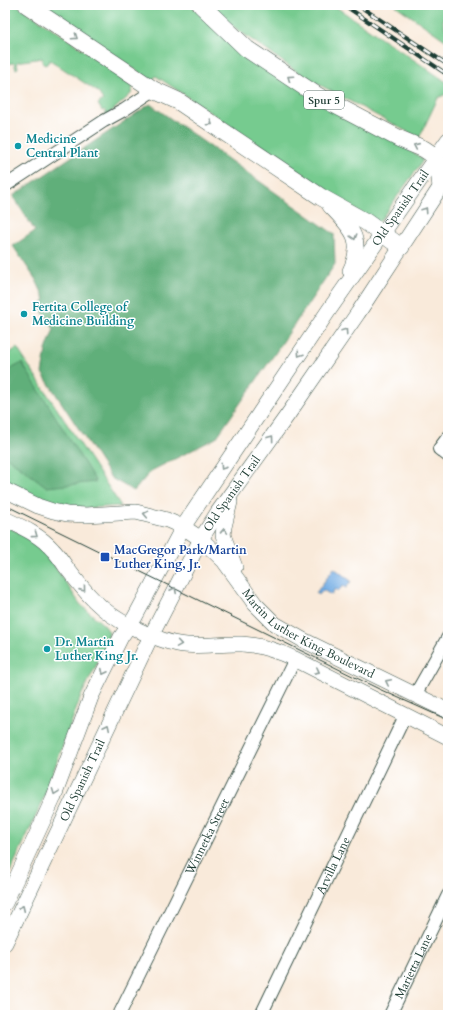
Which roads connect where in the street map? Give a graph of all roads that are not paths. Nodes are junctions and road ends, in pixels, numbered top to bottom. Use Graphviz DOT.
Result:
graph roads {
  1 [pos="27,5"];
  2 [pos="201,5"];
  3 [pos="149,87"];
  4 [pos="448,140"];
  5 [pos="436,157"];
  6 [pos="444,181"];
  7 [pos="5,186"];
  8 [pos="321,197"];
  9 [pos="382,233"];
  10 [pos="401,247"];
  11 [pos="329,310"];
  12 [pos="448,437"];
  13 [pos="444,452"];
  14 [pos="5,490"];
  15 [pos="233,492"];
  16 [pos="5,519"];
  17 [pos="183,527"];
  18 [pos="201,539"];
  19 [pos="255,604"];
  20 [pos="130,626"];
  21 [pos="151,636"];
  22 [pos="448,637"];
  23 [pos="294,659"];
  24 [pos="415,695"];
  25 [pos="448,711"];
  26 [pos="405,716"];
  27 [pos="448,737"];
  28 [pos="448,895"];
  29 [pos="5,903"];
  30 [pos="5,943"];
  31 [pos="119,1015"];
  32 [pos="261,1015"];
  33 [pos="390,1015"];
  1 -- 3 [label="highway, one-way"];
  5 -- 2 [label="highway, Spur 5 / Spur 5, one-way"];
  3 -- 7 [label="street"];
  3 -- 8 [label="highway, one-way"];
  4 -- 5 [label="main road, Old Spanish Trail"];
  5 -- 6 [label="highway"];
  5 -- 9 [label="main road, Old Spanish Trail"];
  10 -- 6 [label="main road, Old Spanish Trail, one-way"];
  8 -- 9 [label="highway"];
  8 -- 11 [label="main road, one-way"];
  9 -- 10 [label="highway"];
  9 -- 11 [label="main road, Old Spanish Trail"];
  15 -- 10 [label="main road, Old Spanish Trail, one-way"];
  11 -- 17 [label="main road, Old Spanish Trail, one-way"];
  12 -- 13 [label="street"];
  17 -- 14 [label="main road, Martin Luther King Boulevard, one-way"];
  15 -- 18 [label="main road, Old Spanish Trail"];
  19 -- 15 [label="main road, one-way"];
  16 -- 20 [label="main road, Martin Luther King Boulevard, one-way"];
  17 -- 18 [label="main road, Martin Luther King Boulevard"];
  17 -- 20 [label="main road, Old Spanish Trail"];
  18 -- 19 [label="main road, Martin Luther King Boulevard"];
  21 -- 18 [label="main road, Old Spanish Trail, one-way"];
  24 -- 19 [label="main road, Martin Luther King Boulevard, one-way"];
  20 -- 21 [label="main road, Martin Luther King Boulevard"];
  20 -- 29 [label="main road, Old Spanish Trail, one-way"];
  21 -- 23 [label="main road, Martin Luther King Boulevard, one-way"];
  30 -- 21 [label="main road, Old Spanish Trail, one-way"];
  22 -- 24 [label="street"];
  23 -- 26 [label="main road, Martin Luther King Boulevard, one-way"];
  23 -- 31 [label="street, Winnetka Street"];
  24 -- 25 [label="main road, Martin Luther King Boulevard"];
  26 -- 27 [label="main road, Martin Luther King Boulevard"];
  26 -- 32 [label="street, Arvilla Lane"];
  28 -- 33 [label="street, Marietta Lane"];
}
